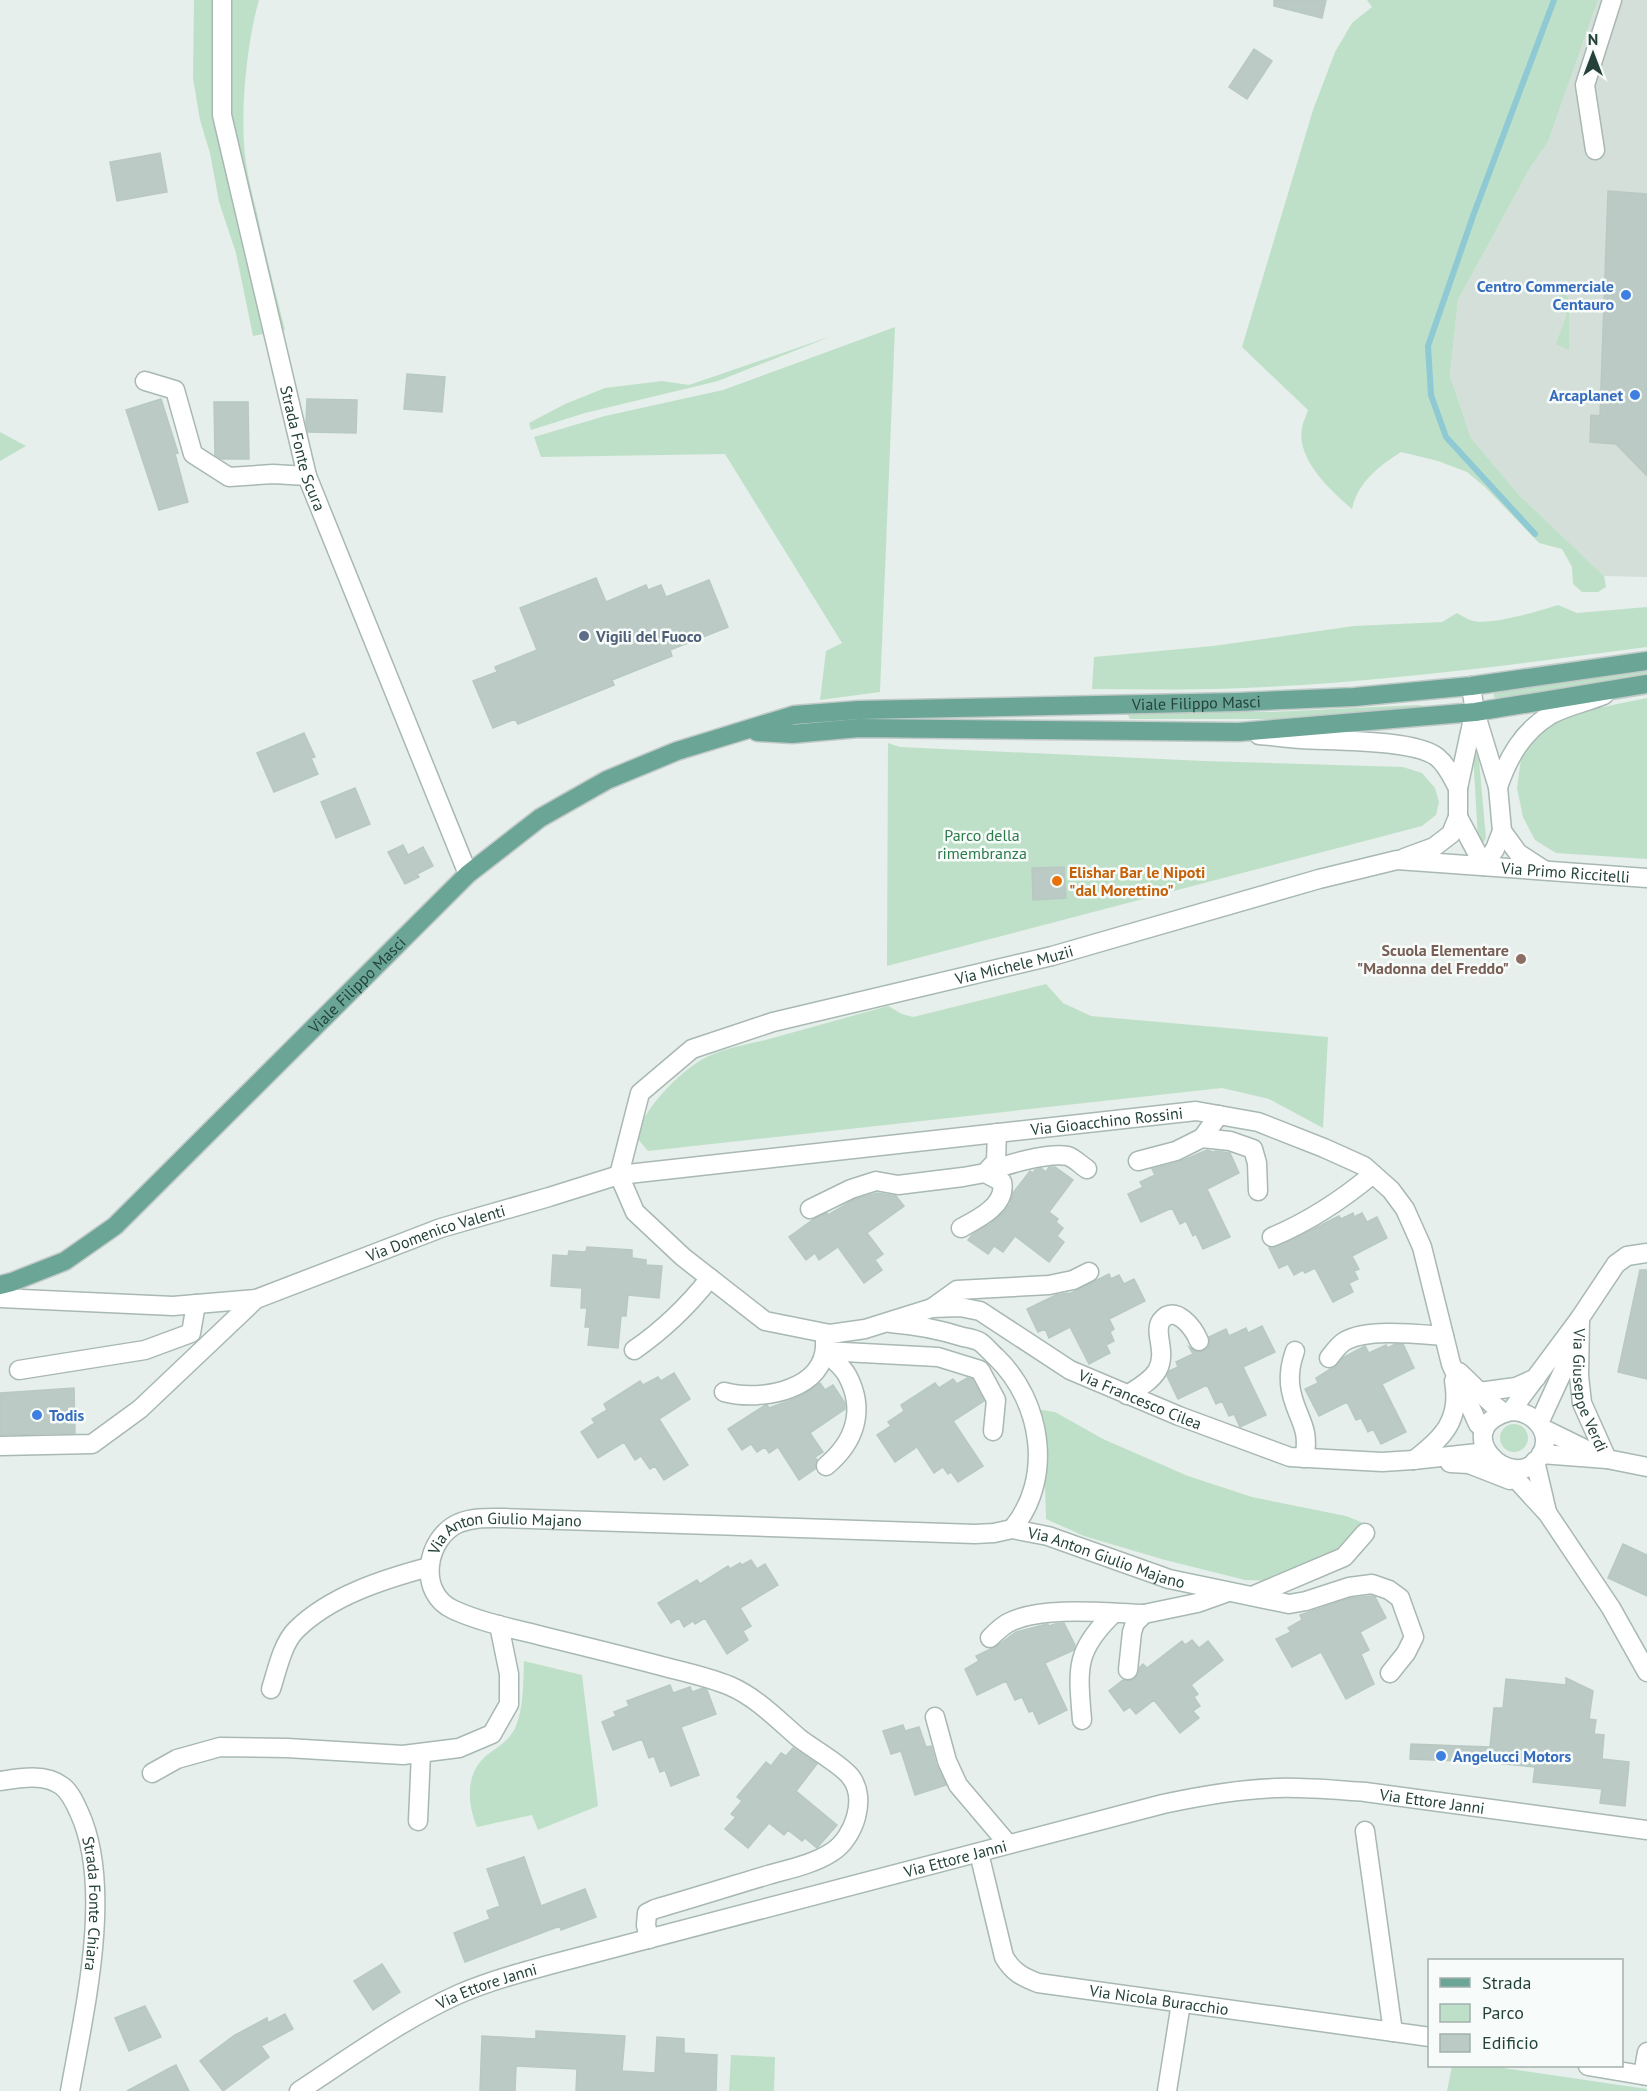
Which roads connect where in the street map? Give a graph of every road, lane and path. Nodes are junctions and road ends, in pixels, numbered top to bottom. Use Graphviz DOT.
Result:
graph roads {
  1 [pos="222,0"];
  2 [pos="1612,0"];
  3 [pos="1595,150"];
  4 [pos="145,381"];
  5 [pos="307,476"];
  6 [pos="1647,661"];
  7 [pos="1647,684"];
  8 [pos="1471,686"];
  9 [pos="1621,689"];
  10 [pos="1475,712"];
  11 [pos="746,731"];
  12 [pos="1239,732"];
  13 [pos="1498,787"];
  14 [pos="1458,788"];
  15 [pos="1458,818"];
  16 [pos="1502,831"];
  17 [pos="1397,860"];
  18 [pos="1484,866"];
  19 [pos="1546,871"];
  20 [pos="468,874"];
  21 [pos="1647,878"];
  22 [pos="1219,1115"];
  23 [pos="997,1133"];
  24 [pos="1202,1138"];
  25 [pos="1138,1161"];
  26 [pos="1087,1170"];
  27 [pos="985,1173"];
  28 [pos="1373,1174"];
  29 [pos="619,1175"];
  30 [pos="1258,1191"];
  31 [pos="810,1209"];
  32 [pos="961,1228"];
  33 [pos="1272,1237"];
  34 [pos="1647,1254"];
  35 [pos="1089,1272"];
  36 [pos="710,1278"];
  37 [pos="0,1285"];
  38 [pos="0,1298"];
  39 [pos="256,1299"];
  40 [pos="196,1304"];
  41 [pos="932,1308"];
  42 [pos="1580,1318"];
  43 [pos="883,1323"];
  44 [pos="1444,1335"];
  45 [pos="1199,1341"];
  46 [pos="825,1342"];
  47 [pos="634,1350"];
  48 [pos="1294,1351"];
  49 [pos="1329,1358"];
  50 [pos="1451,1364"];
  51 [pos="19,1370"];
  52 [pos="1537,1377"];
  53 [pos="724,1392"];
  54 [pos="1479,1392"];
  55 [pos="1127,1395"];
  56 [pos="1508,1412"];
  57 [pos="1541,1425"];
  58 [pos="993,1431"];
  59 [pos="1484,1440"];
  60 [pos="0,1446"];
  61 [pos="1304,1458"];
  62 [pos="1538,1458"];
  63 [pos="1607,1459"];
  64 [pos="1413,1460"];
  65 [pos="826,1466"];
  66 [pos="1504,1466"];
  67 [pos="1647,1467"];
  68 [pos="1520,1484"];
  69 [pos="1548,1514"];
  70 [pos="1012,1529"];
  71 [pos="1365,1533"];
  72 [pos="429,1567"];
  73 [pos="1230,1592"];
  74 [pos="1252,1596"];
  75 [pos="1114,1613"];
  76 [pos="1144,1614"];
  77 [pos="499,1625"];
  78 [pos="990,1638"];
  79 [pos="1128,1670"];
  80 [pos="1647,1672"];
  81 [pos="1390,1673"];
  82 [pos="271,1689"];
  83 [pos="935,1717"];
  84 [pos="1082,1720"];
  85 [pos="421,1753"];
  86 [pos="152,1773"];
  87 [pos="0,1781"];
  88 [pos="418,1821"];
  89 [pos="1647,1830"];
  90 [pos="1365,1831"];
  91 [pos="1008,1844"];
  92 [pos="979,1853"];
  93 [pos="649,1939"];
  94 [pos="1181,2003"];
  95 [pos="1392,2032"];
  96 [pos="1428,2037"];
  97 [pos="1647,2052"];
  98 [pos="1594,2067"];
  99 [pos="1645,2076"];
  100 [pos="70,2091"];
  101 [pos="299,2091"];
  102 [pos="1167,2091"];
  1 -- 5 [label="street, Strada Fonte Scura"];
  2 -- 3 [label="street"];
  4 -- 5 [label="street"];
  5 -- 20 [label="street, Strada Fonte Scura"];
  6 -- 8 [label="main road, Viale Filippo Masci"];
  7 -- 9 [label="main road, Viale Filippo Masci"];
  8 -- 10 [label="street"];
  8 -- 11 [label="main road, Viale Filippo Masci"];
  9 -- 10 [label="main road, Viale Filippo Masci"];
  9 -- 13 [label="street"];
  10 -- 12 [label="main road, Viale Filippo Masci"];
  10 -- 13 [label="street"];
  10 -- 14 [label="street"];
  11 -- 12 [label="main road, Viale Filippo Masci"];
  11 -- 20 [label="main road, Viale Filippo Masci"];
  12 -- 14 [label="street"];
  13 -- 16 [label="street"];
  14 -- 15 [label="street"];
  15 -- 17 [label="street"];
  15 -- 18 [label="street"];
  16 -- 18 [label="street"];
  16 -- 19 [label="street"];
  17 -- 18 [label="street, Via Michele Muzii"];
  17 -- 29 [label="street, Via Michele Muzii"];
  18 -- 19 [label="street, Via Primo Riccitelli"];
  19 -- 21 [label="street, Via Primo Riccitelli"];
  20 -- 37 [label="main road, Viale Filippo Masci"];
  22 -- 23 [label="street, Via Gioacchino Rossini"];
  22 -- 24 [label="street"];
  22 -- 28 [label="street, Via Gioacchino Rossini"];
  23 -- 27 [label="street"];
  23 -- 29 [label="street, Via Gioacchino Rossini"];
  24 -- 25 [label="street"];
  24 -- 30 [label="street"];
  26 -- 27 [label="street"];
  27 -- 31 [label="street"];
  27 -- 32 [label="street"];
  28 -- 33 [label="street"];
  28 -- 44 [label="street, Via Gioacchino Rossini"];
  29 -- 36 [label="street, Via Francesco Cilea"];
  29 -- 39 [label="street, Via Domenico Valenti"];
  34 -- 42 [label="street, Via Giuseppe Verdi"];
  35 -- 41 [label="street"];
  36 -- 46 [label="street, Via Francesco Cilea"];
  36 -- 47 [label="street"];
  38 -- 40 [label="street, Via Domenico Valenti"];
  39 -- 40 [label="street, Via Domenico Valenti"];
  39 -- 60 [label="street, Via Domenico Valenti"];
  40 -- 51 [label="street"];
  41 -- 43 [label="street, Via Francesco Cilea"];
  41 -- 55 [label="street, Via Francesco Cilea"];
  42 -- 52 [label="street, Via Giuseppe Verdi"];
  42 -- 57 [label="street, Via Giuseppe Verdi"];
  42 -- 63 [label="street, Via Giuseppe Verdi"];
  43 -- 46 [label="street, Via Francesco Cilea"];
  43 -- 70 [label="street, Via Francesco Cilea"];
  44 -- 49 [label="street"];
  44 -- 50 [label="street, Via Gioacchino Rossini"];
  45 -- 55 [label="street"];
  46 -- 53 [label="street"];
  46 -- 58 [label="street"];
  46 -- 65 [label="street"];
  48 -- 61 [label="street"];
  50 -- 54 [label="street"];
  50 -- 59 [label="street, Via Gioacchino Rossini"];
  50 -- 64 [label="street"];
  52 -- 54 [label="street"];
  52 -- 56 [label="street, Via Giuseppe Verdi"];
  54 -- 56 [label="street"];
  55 -- 61 [label="street, Via Francesco Cilea"];
  56 -- 57 [label="street"];
  56 -- 59 [label="street"];
  57 -- 62 [label="street"];
  57 -- 63 [label="street, Via Giuseppe Verdi"];
  59 -- 64 [label="street, Via Francesco Cilea"];
  59 -- 66 [label="street"];
  61 -- 64 [label="street, Via Francesco Cilea"];
  62 -- 63 [label="street, Via Giuseppe Verdi"];
  62 -- 66 [label="street"];
  62 -- 69 [label="street"];
  63 -- 67 [label="street, Via Giuseppe Verdi"];
  64 -- 68 [label="street, Via Francesco Cilea"];
  66 -- 68 [label="street"];
  68 -- 69 [label="street"];
  69 -- 80 [label="street"];
  70 -- 72 [label="street, Via Anton Giulio Majano"];
  70 -- 73 [label="street, Via Anton Giulio Majano"];
  71 -- 74 [label="street"];
  72 -- 77 [label="street, Via Anton Giulio Majano"];
  72 -- 82 [label="street"];
  73 -- 74 [label="street, Via Anton Giulio Majano"];
  73 -- 76 [label="street"];
  74 -- 81 [label="street, Via Anton Giulio Majano"];
  75 -- 76 [label="street"];
  75 -- 78 [label="street"];
  75 -- 84 [label="street"];
  76 -- 79 [label="street"];
  77 -- 85 [label="street"];
  77 -- 93 [label="street, Via Anton Giulio Majano"];
  83 -- 91 [label="street"];
  85 -- 86 [label="street"];
  85 -- 88 [label="street"];
  87 -- 100 [label="street, Strada Fonte Chiara"];
  89 -- 91 [label="street, Via Ettore Janni"];
  90 -- 95 [label="street"];
  91 -- 92 [label="street, Via Ettore Janni"];
  92 -- 93 [label="street, Via Ettore Janni"];
  92 -- 94 [label="street, Via Nicola Buracchio"];
  93 -- 101 [label="street, Via Ettore Janni"];
  94 -- 95 [label="street, Via Nicola Buracchio"];
  94 -- 102 [label="street"];
  95 -- 96 [label="street, Via Nicola Buracchio"];
  97 -- 99 [label="street"];
  98 -- 99 [label="street"];
}
